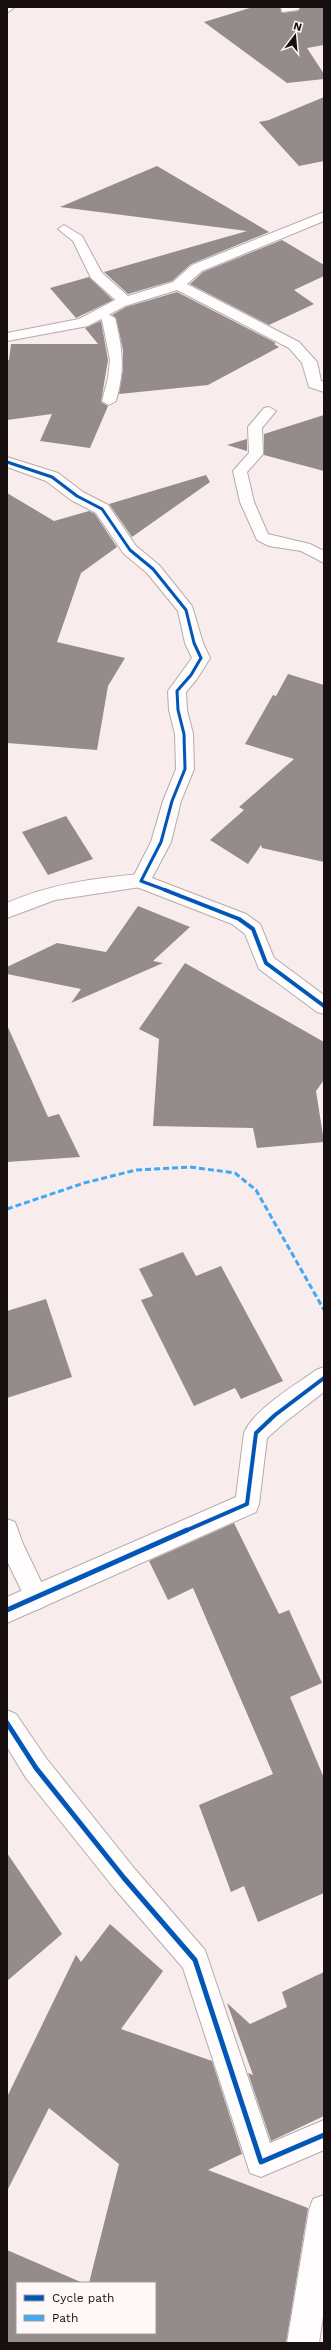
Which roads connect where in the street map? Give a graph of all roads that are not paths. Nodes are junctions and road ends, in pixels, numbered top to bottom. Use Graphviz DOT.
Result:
graph roads {
  1 [pos="324,216"];
  2 [pos="64,229"];
  3 [pos="178,285"];
  4 [pos="125,301"];
  5 [pos="102,314"];
  6 [pos="7,337"];
  7 [pos="324,387"];
  8 [pos="109,401"];
  9 [pos="269,411"];
  10 [pos="7,462"];
  11 [pos="324,558"];
  12 [pos="141,882"];
  13 [pos="7,911"];
  14 [pos="324,1006"];
  15 [pos="324,1378"];
  16 [pos="7,1530"];
  17 [pos="37,1598"];
  18 [pos="7,1610"];
  19 [pos="7,1723"];
  20 [pos="324,2135"];
  21 [pos="324,2210"];
  22 [pos="302,2343"];
  1 -- 3 [label="street"];
  2 -- 4 [label="lane"];
  3 -- 4 [label="street"];
  3 -- 7 [label="street"];
  4 -- 5 [label="street"];
  5 -- 6 [label="street"];
  5 -- 8 [label="lane"];
  9 -- 11 [label="lane"];
  10 -- 12 [label="street"];
  12 -- 13 [label="lane"];
  12 -- 14 [label="street"];
  15 -- 17 [label="street"];
  16 -- 17 [label="lane"];
  17 -- 18 [label="street"];
  19 -- 20 [label="street"];
  21 -- 22 [label="street"];
}
